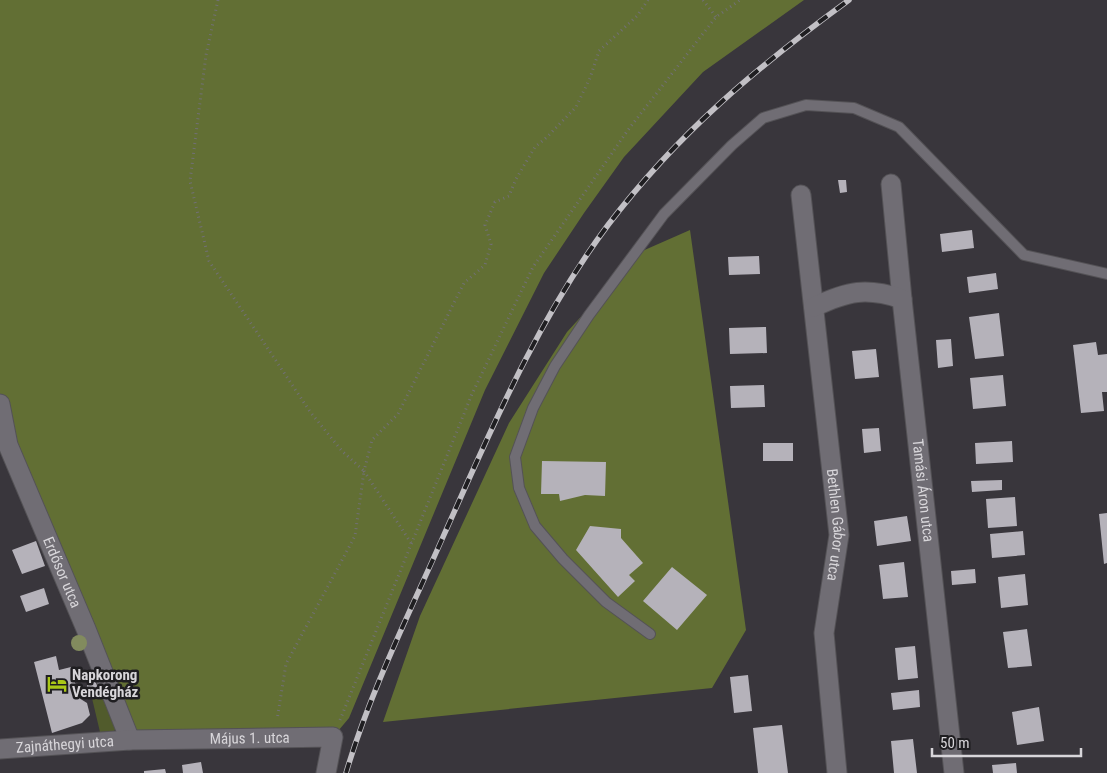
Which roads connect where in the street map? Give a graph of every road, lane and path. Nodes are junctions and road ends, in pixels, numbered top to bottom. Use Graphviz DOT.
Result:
graph roads {
  1 [pos="218,0"];
  2 [pos="648,0"];
  3 [pos="703,0"];
  4 [pos="740,0"];
  5 [pos="716,17"];
  6 [pos="891,184"];
  7 [pos="802,195"];
  8 [pos="1107,274"];
  9 [pos="902,299"];
  10 [pos="814,307"];
  11 [pos="0,404"];
  12 [pos="364,471"];
  13 [pos="411,544"];
  14 [pos="650,634"];
  15 [pos="333,737"];
  16 [pos="274,738"];
  17 [pos="130,740"];
  18 [pos="0,749"];
  19 [pos="326,773"];
  20 [pos="837,773"];
  21 [pos="954,773"];
  1 -- 12 [label="path"];
  2 -- 12 [label="path"];
  3 -- 5 [label="path"];
  4 -- 5 [label="path"];
  5 -- 13 [label="path"];
  6 -- 9 [label="street, Tamási Áron utca"];
  7 -- 10 [label="street, Bethlen Gábor utca"];
  8 -- 14 [label="lane"];
  9 -- 10 [label="street"];
  9 -- 21 [label="street, Tamási Áron utca"];
  10 -- 20 [label="street, Bethlen Gábor utca"];
  11 -- 17 [label="street, Erdősor utca"];
  12 -- 13 [label="path"];
  12 -- 16 [label="path"];
  13 -- 15 [label="path"];
  15 -- 16 [label="street, Május 1. utca"];
  15 -- 19 [label="street"];
  16 -- 17 [label="street, Május 1. utca"];
  17 -- 18 [label="street, Zajnáthegyi utca"];
}
